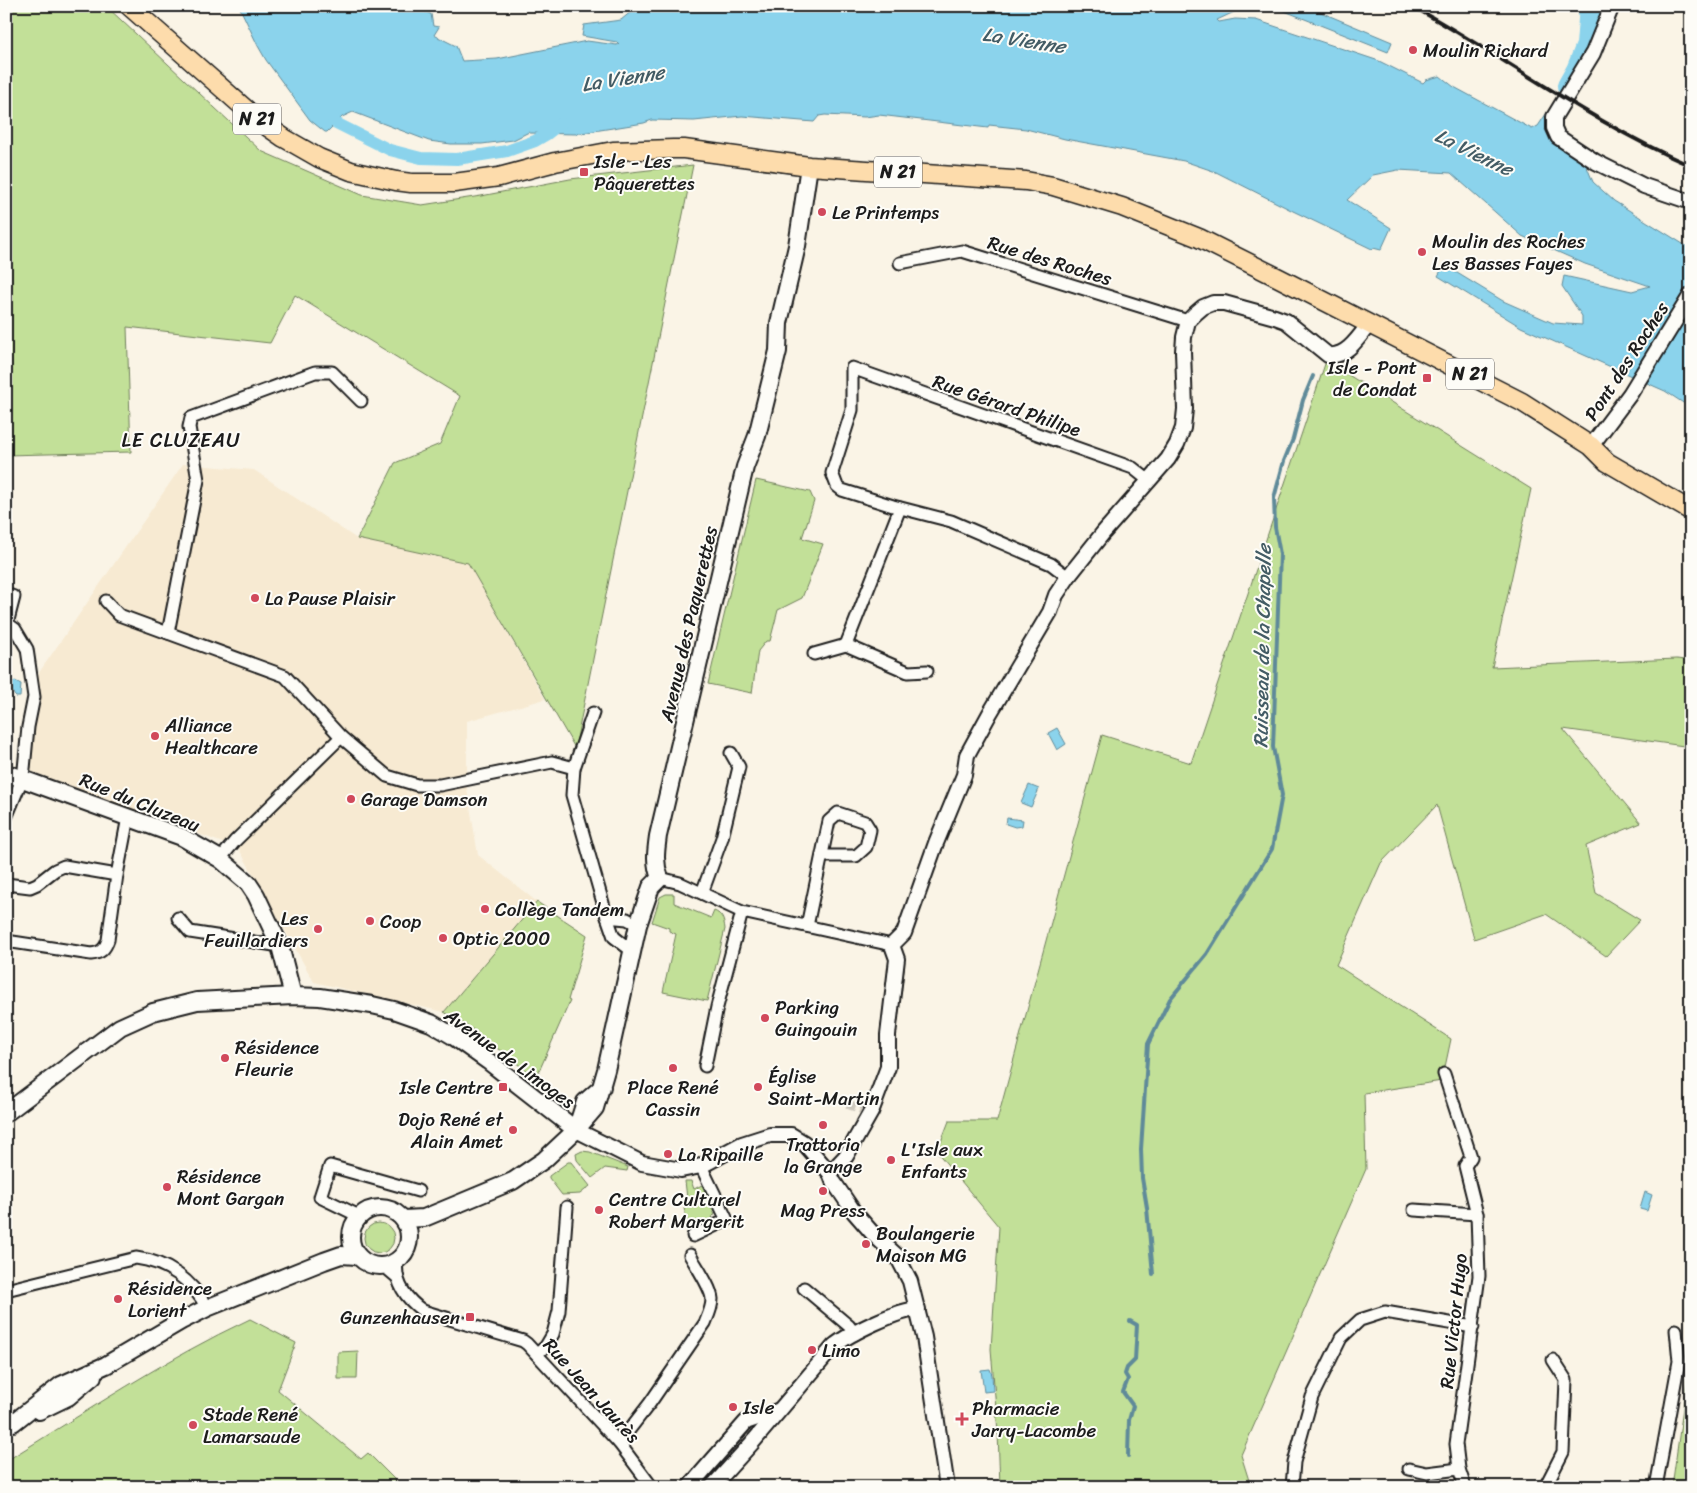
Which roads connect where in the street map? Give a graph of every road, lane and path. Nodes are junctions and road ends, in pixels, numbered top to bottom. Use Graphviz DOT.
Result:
graph roads {
  1 [pos="129,6"];
  2 [pos="1612,6"];
  3 [pos="809,166"];
  4 [pos="1691,202"];
  5 [pos="900,263"];
  6 [pos="1691,295"];
  7 [pos="1188,321"];
  8 [pos="1369,324"];
  9 [pos="361,401"];
  10 [pos="1591,446"];
  11 [pos="1148,480"];
  12 [pos="1691,501"];
  13 [pos="900,508"];
  14 [pos="1691,511"];
  15 [pos="1068,577"];
  16 [pos="6,594"];
  17 [pos="106,601"];
  18 [pos="7,626"];
  19 [pos="168,632"];
  20 [pos="846,645"];
  21 [pos="814,654"];
  22 [pos="927,671"];
  23 [pos="593,713"];
  24 [pos="340,737"];
  25 [pos="731,753"];
  26 [pos="574,768"];
  27 [pos="6,773"];
  28 [pos="22,778"];
  29 [pos="128,817"];
  30 [pos="6,818"];
  31 [pos="822,856"];
  32 [pos="220,859"];
  33 [pos="117,876"];
  34 [pos="660,878"];
  35 [pos="6,884"];
  36 [pos="702,893"];
  37 [pos="742,912"];
  38 [pos="607,917"];
  39 [pos="178,918"];
  40 [pos="638,925"];
  41 [pos="806,926"];
  42 [pos="6,941"];
  43 [pos="892,945"];
  44 [pos="280,946"];
  45 [pos="632,950"];
  46 [pos="293,996"];
  47 [pos="705,1066"];
  48 [pos="1444,1074"];
  49 [pos="6,1113"];
  50 [pos="576,1130"];
  51 [pos="701,1166"];
  52 [pos="830,1173"];
  53 [pos="418,1191"];
  54 [pos="568,1207"];
  55 [pos="1414,1210"];
  56 [pos="1477,1214"];
  57 [pos="359,1216"];
  58 [pos="424,1218"];
  59 [pos="404,1219"];
  60 [pos="409,1236"];
  61 [pos="692,1236"];
  62 [pos="350,1250"];
  63 [pos="690,1255"];
  64 [pos="392,1268"];
  65 [pos="804,1288"];
  66 [pos="6,1290"];
  67 [pos="206,1308"];
  68 [pos="918,1309"];
  69 [pos="1473,1327"];
  70 [pos="1676,1330"];
  71 [pos="855,1334"];
  72 [pos="537,1354"];
  73 [pos="1553,1360"];
  74 [pos="780,1410"];
  75 [pos="10,1425"];
  76 [pos="619,1443"];
  77 [pos="1410,1469"];
  78 [pos="1459,1469"];
  79 [pos="652,1487"];
  80 [pos="689,1487"];
  81 [pos="712,1487"];
  82 [pos="947,1487"];
  83 [pos="1292,1487"];
  84 [pos="1465,1487"];
  85 [pos="1545,1487"];
  86 [pos="1656,1487"];
  1 -- 3 [label="main road, N 21"];
  2 -- 4 [label="street"];
  3 -- 8 [label="main road, N 21"];
  3 -- 34 [label="main road, Avenue des Paquerettes"];
  5 -- 7 [label="street, Rue des Roches"];
  6 -- 10 [label="street, Pont des Roches"];
  7 -- 8 [label="street"];
  7 -- 11 [label="street"];
  8 -- 10 [label="main road, N 21"];
  9 -- 19 [label="street"];
  10 -- 12 [label="main road, N 21"];
  10 -- 14 [label="main road, N 21"];
  11 -- 13 [label="street, Rue Gérard Philipe"];
  11 -- 15 [label="street"];
  13 -- 15 [label="street"];
  13 -- 20 [label="street"];
  15 -- 43 [label="street"];
  16 -- 18 [label="street"];
  17 -- 19 [label="street"];
  18 -- 28 [label="street"];
  19 -- 24 [label="street"];
  20 -- 21 [label="street"];
  20 -- 22 [label="street"];
  23 -- 26 [label="street"];
  24 -- 26 [label="street"];
  24 -- 32 [label="street"];
  25 -- 36 [label="street"];
  26 -- 38 [label="street"];
  27 -- 28 [label="main road, Rue du Cluzeau"];
  28 -- 29 [label="main road, Rue du Cluzeau"];
  28 -- 30 [label="street"];
  29 -- 32 [label="main road, Rue du Cluzeau"];
  29 -- 33 [label="street"];
  31 -- 31 [label="street"];
  31 -- 41 [label="street"];
  32 -- 44 [label="main road, Rue du Cluzeau"];
  33 -- 35 [label="street"];
  33 -- 42 [label="street"];
  34 -- 36 [label="street"];
  34 -- 40 [label="main road"];
  36 -- 37 [label="street"];
  37 -- 41 [label="street"];
  37 -- 47 [label="street"];
  38 -- 40 [label="street"];
  38 -- 45 [label="street"];
  39 -- 44 [label="street"];
  40 -- 45 [label="main road"];
  41 -- 43 [label="street"];
  43 -- 52 [label="street"];
  44 -- 46 [label="main road, Rue du Cluzeau"];
  45 -- 50 [label="main road"];
  46 -- 49 [label="main road, Avenue de Limoges"];
  46 -- 50 [label="main road, Avenue de Limoges"];
  48 -- 56 [label="street, Rue Victor Hugo"];
  50 -- 51 [label="street"];
  50 -- 58 [label="main road"];
  51 -- 52 [label="street"];
  51 -- 61 [label="street"];
  52 -- 68 [label="street"];
  53 -- 57 [label="street"];
  54 -- 72 [label="street"];
  55 -- 56 [label="street"];
  56 -- 69 [label="street, Rue Victor Hugo"];
  57 -- 59 [label="main road"];
  57 -- 62 [label="main road"];
  58 -- 59 [label="main road"];
  58 -- 60 [label="main road"];
  59 -- 60 [label="main road"];
  60 -- 64 [label="main road"];
  62 -- 64 [label="main road"];
  62 -- 67 [label="main road"];
  63 -- 76 [label="street"];
  64 -- 72 [label="street, Rue Jean Jaurès"];
  65 -- 71 [label="street"];
  66 -- 67 [label="street"];
  67 -- 75 [label="main road"];
  68 -- 71 [label="street"];
  68 -- 82 [label="street"];
  69 -- 78 [label="street, Rue Victor Hugo"];
  69 -- 83 [label="street"];
  70 -- 86 [label="street"];
  71 -- 74 [label="street"];
  72 -- 76 [label="street, Rue Jean Jaurès"];
  73 -- 85 [label="street"];
  74 -- 80 [label="street"];
  74 -- 81 [label="street"];
  76 -- 79 [label="street, Rue Jean Jaurès"];
  77 -- 78 [label="street"];
  78 -- 84 [label="street, Rue Victor Hugo"];
}
